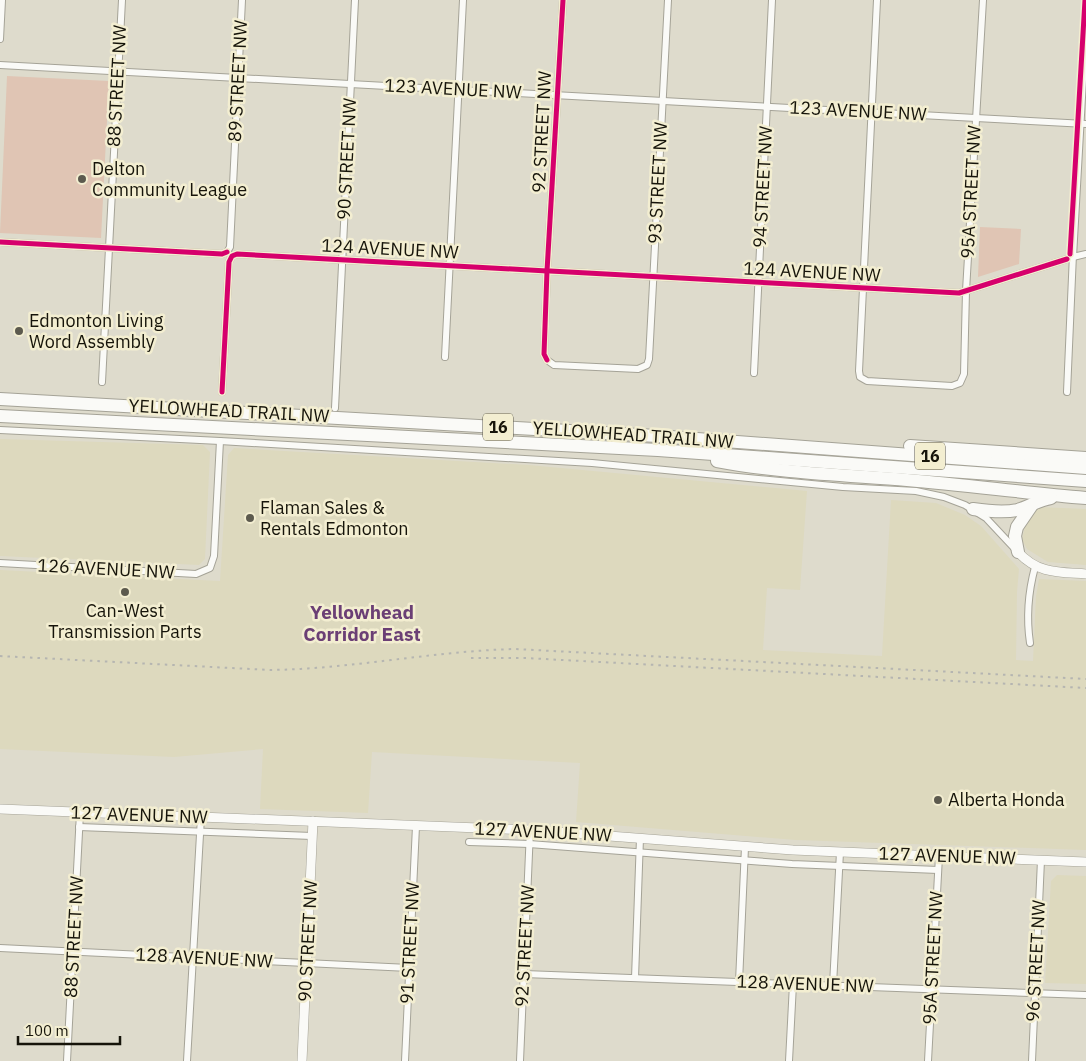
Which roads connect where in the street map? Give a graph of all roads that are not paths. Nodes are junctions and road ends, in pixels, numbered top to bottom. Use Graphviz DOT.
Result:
graph roads {
  1 [pos="2,0"];
  2 [pos="122,0"];
  3 [pos="242,0"];
  4 [pos="355,0"];
  5 [pos="463,0"];
  6 [pos="563,0"];
  7 [pos="668,0"];
  8 [pos="772,0"];
  9 [pos="877,0"];
  10 [pos="982,0"];
  11 [pos="1086,26"];
  12 [pos="0,39"];
  13 [pos="0,65"];
  14 [pos="118,72"];
  15 [pos="238,78"];
  16 [pos="350,84"];
  17 [pos="458,89"];
  18 [pos="558,95"];
  19 [pos="662,100"];
  20 [pos="767,106"];
  21 [pos="872,112"];
  22 [pos="976,118"];
  23 [pos="1083,124"];
  24 [pos="0,242"];
  25 [pos="109,248"];
  26 [pos="230,254"];
  27 [pos="1086,254"];
  28 [pos="1071,256"];
  29 [pos="342,260"];
  30 [pos="449,266"];
  31 [pos="549,271"];
  32 [pos="654,276"];
  33 [pos="758,282"];
  34 [pos="863,288"];
  35 [pos="966,291"];
  36 [pos="445,357"];
  37 [pos="647,365"];
  38 [pos="754,373"];
  39 [pos="102,382"];
  40 [pos="222,392"];
  41 [pos="1067,392"];
  42 [pos="0,399"];
  43 [pos="335,408"];
  44 [pos="0,416"];
  45 [pos="0,430"];
  46 [pos="220,441"];
  47 [pos="775,444"];
  48 [pos="658,450"];
  49 [pos="1086,458"];
  50 [pos="1086,468"];
  51 [pos="1086,482"];
  52 [pos="1065,496"];
  53 [pos="1086,498"];
  54 [pos="1034,503"];
  55 [pos="973,509"];
  56 [pos="1018,552"];
  57 [pos="0,563"];
  58 [pos="1035,567"];
  59 [pos="1086,574"];
  60 [pos="1030,642"];
  61 [pos="0,809"];
  62 [pos="80,812"];
  63 [pos="201,817"];
  64 [pos="313,821"];
  65 [pos="416,826"];
  66 [pos="79,827"];
  67 [pos="530,830"];
  68 [pos="200,831"];
  69 [pos="312,836"];
  70 [pos="640,838"];
  71 [pos="469,842"];
  72 [pos="529,844"];
  73 [pos="745,847"];
  74 [pos="640,852"];
  75 [pos="840,852"];
  76 [pos="939,856"];
  77 [pos="1041,860"];
  78 [pos="744,861"];
  79 [pos="1086,862"];
  80 [pos="839,866"];
  81 [pos="938,870"];
  82 [pos="0,948"];
  83 [pos="73,952"];
  84 [pos="192,958"];
  85 [pos="306,964"];
  86 [pos="409,968"];
  87 [pos="524,974"];
  88 [pos="635,978"];
  89 [pos="739,982"];
  90 [pos="793,984"];
  91 [pos="834,985"];
  92 [pos="932,989"];
  93 [pos="1035,993"];
  94 [pos="1086,995"];
  95 [pos="67,1061"];
  96 [pos="187,1061"];
  97 [pos="302,1061"];
  98 [pos="405,1061"];
  99 [pos="520,1061"];
  100 [pos="789,1061"];
  101 [pos="928,1061"];
  102 [pos="1032,1061"];
  1 -- 12 [label="street"];
  2 -- 14 [label="street, 88 STREET NW"];
  3 -- 15 [label="street, 89 STREET NW"];
  4 -- 16 [label="street, 90 STREET NW"];
  5 -- 17 [label="street"];
  6 -- 18 [label="street, 92 STREET NW"];
  7 -- 19 [label="street, 93 STREET NW"];
  8 -- 20 [label="street, 94 STREET NW"];
  9 -- 21 [label="street"];
  10 -- 22 [label="street, 95A STREET NW"];
  11 -- 23 [label="street"];
  13 -- 14 [label="street, 123 AVENUE NW"];
  14 -- 15 [label="street, 123 AVENUE NW"];
  14 -- 25 [label="street, 88 STREET NW"];
  15 -- 16 [label="street, 123 AVENUE NW"];
  15 -- 26 [label="street, 89 STREET NW"];
  16 -- 17 [label="street, 123 AVENUE NW"];
  16 -- 29 [label="street, 90 STREET NW"];
  17 -- 18 [label="street, 123 AVENUE NW"];
  17 -- 30 [label="street"];
  18 -- 19 [label="street, 123 AVENUE NW"];
  18 -- 31 [label="street, 92 STREET NW"];
  19 -- 20 [label="street, 123 AVENUE NW"];
  19 -- 32 [label="street, 93 STREET NW"];
  20 -- 21 [label="street, 123 AVENUE NW"];
  20 -- 33 [label="street, 94 STREET NW"];
  21 -- 22 [label="street, 123 AVENUE NW"];
  21 -- 34 [label="street"];
  22 -- 23 [label="street, 123 AVENUE NW"];
  22 -- 35 [label="street, 95A STREET NW"];
  23 -- 28 [label="street"];
  24 -- 25 [label="street, 124 AVENUE NW"];
  25 -- 26 [label="street, 124 AVENUE NW"];
  25 -- 39 [label="street, 88 STREET NW"];
  26 -- 29 [label="street, 124 AVENUE NW"];
  26 -- 40 [label="street, 89 STREET NW"];
  27 -- 28 [label="street, 124 AVENUE NW"];
  28 -- 35 [label="street, 124 AVENUE NW"];
  28 -- 41 [label="street"];
  29 -- 30 [label="street, 124 AVENUE NW"];
  29 -- 43 [label="street, 90 STREET NW"];
  30 -- 31 [label="street, 124 AVENUE NW"];
  30 -- 36 [label="street"];
  31 -- 32 [label="street, 124 AVENUE NW"];
  31 -- 37 [label="street, 92 STREET NW"];
  32 -- 33 [label="street, 124 AVENUE NW"];
  32 -- 37 [label="street, 93 STREET NW"];
  33 -- 34 [label="street, 124 AVENUE NW"];
  33 -- 38 [label="street, 94 STREET NW"];
  34 -- 35 [label="street, 124 AVENUE NW"];
  34 -- 35 [label="street, 95A STREET NW"];
  42 -- 47 [label="highway, YELLOWHEAD TRAIL NW / 16"];
  44 -- 48 [label="highway, YELLOWHEAD TRAIL NW / 16"];
  45 -- 46 [label="street, YELLOWHEAD TRAIL NW"];
  46 -- 55 [label="street, YELLOWHEAD TRAIL NW"];
  46 -- 57 [label="street, 126 AVENUE NW"];
  47 -- 49 [label="highway"];
  47 -- 50 [label="highway, YELLOWHEAD TRAIL NW / 16"];
  48 -- 51 [label="highway, YELLOWHEAD TRAIL NW / 16"];
  48 -- 52 [label="highway"];
  52 -- 53 [label="highway"];
  52 -- 54 [label="highway"];
  54 -- 55 [label="highway"];
  54 -- 56 [label="highway"];
  55 -- 56 [label="street, YELLOWHEAD TRAIL NW"];
  56 -- 58 [label="main road"];
  58 -- 59 [label="main road"];
  58 -- 60 [label="street"];
  61 -- 62 [label="main road, 127 AVENUE NW"];
  62 -- 63 [label="main road, 127 AVENUE NW"];
  62 -- 66 [label="street, 88 STREET NW"];
  63 -- 64 [label="main road, 127 AVENUE NW"];
  63 -- 68 [label="street"];
  64 -- 65 [label="main road, 127 AVENUE NW"];
  64 -- 69 [label="main road, 90 STREET NW"];
  65 -- 67 [label="main road, 127 AVENUE NW"];
  65 -- 86 [label="street, 91 STREET NW"];
  66 -- 68 [label="street, 127 AVENUE NW"];
  66 -- 83 [label="street, 88 STREET NW"];
  67 -- 70 [label="main road, 127 AVENUE NW"];
  67 -- 72 [label="street, 92 STREET NW"];
  68 -- 69 [label="street, 127 AVENUE NW"];
  68 -- 84 [label="street"];
  69 -- 85 [label="main road, 90 STREET NW"];
  70 -- 73 [label="main road, 127 AVENUE NW"];
  70 -- 74 [label="street"];
  71 -- 72 [label="street, 127 AVENUE NW"];
  72 -- 74 [label="street, 127 AVENUE NW"];
  72 -- 87 [label="street, 92 STREET NW"];
  73 -- 75 [label="main road, 127 AVENUE NW"];
  73 -- 78 [label="street"];
  74 -- 78 [label="street, 127 AVENUE NW"];
  74 -- 88 [label="street"];
  75 -- 76 [label="main road, 127 AVENUE NW"];
  75 -- 80 [label="street"];
  76 -- 77 [label="main road, 127 AVENUE NW"];
  76 -- 81 [label="street, 95A STREET NW"];
  77 -- 79 [label="main road, 127 AVENUE NW"];
  77 -- 93 [label="street, 96 STREET NW"];
  78 -- 80 [label="street, 127 AVENUE NW"];
  78 -- 89 [label="street"];
  80 -- 81 [label="street, 127 AVENUE NW"];
  80 -- 91 [label="street"];
  81 -- 92 [label="street, 95A STREET NW"];
  82 -- 83 [label="street, 128 AVENUE NW"];
  83 -- 84 [label="street, 128 AVENUE NW"];
  83 -- 95 [label="street, 88 STREET NW"];
  84 -- 85 [label="street, 128 AVENUE NW"];
  84 -- 96 [label="street"];
  85 -- 86 [label="street, 128 AVENUE NW"];
  85 -- 97 [label="main road, 90 STREET NW"];
  86 -- 98 [label="street, 91 STREET NW"];
  87 -- 88 [label="street, 128 AVENUE NW"];
  87 -- 99 [label="street, 92 STREET NW"];
  88 -- 89 [label="street, 128 AVENUE NW"];
  89 -- 90 [label="street, 128 AVENUE NW"];
  90 -- 91 [label="street, 128 AVENUE NW"];
  90 -- 100 [label="street"];
  91 -- 92 [label="street, 128 AVENUE NW"];
  92 -- 93 [label="street, 128 AVENUE NW"];
  92 -- 101 [label="street, 95A STREET NW"];
  93 -- 94 [label="street, 128 AVENUE NW"];
  93 -- 102 [label="street, 96 STREET NW"];
}
